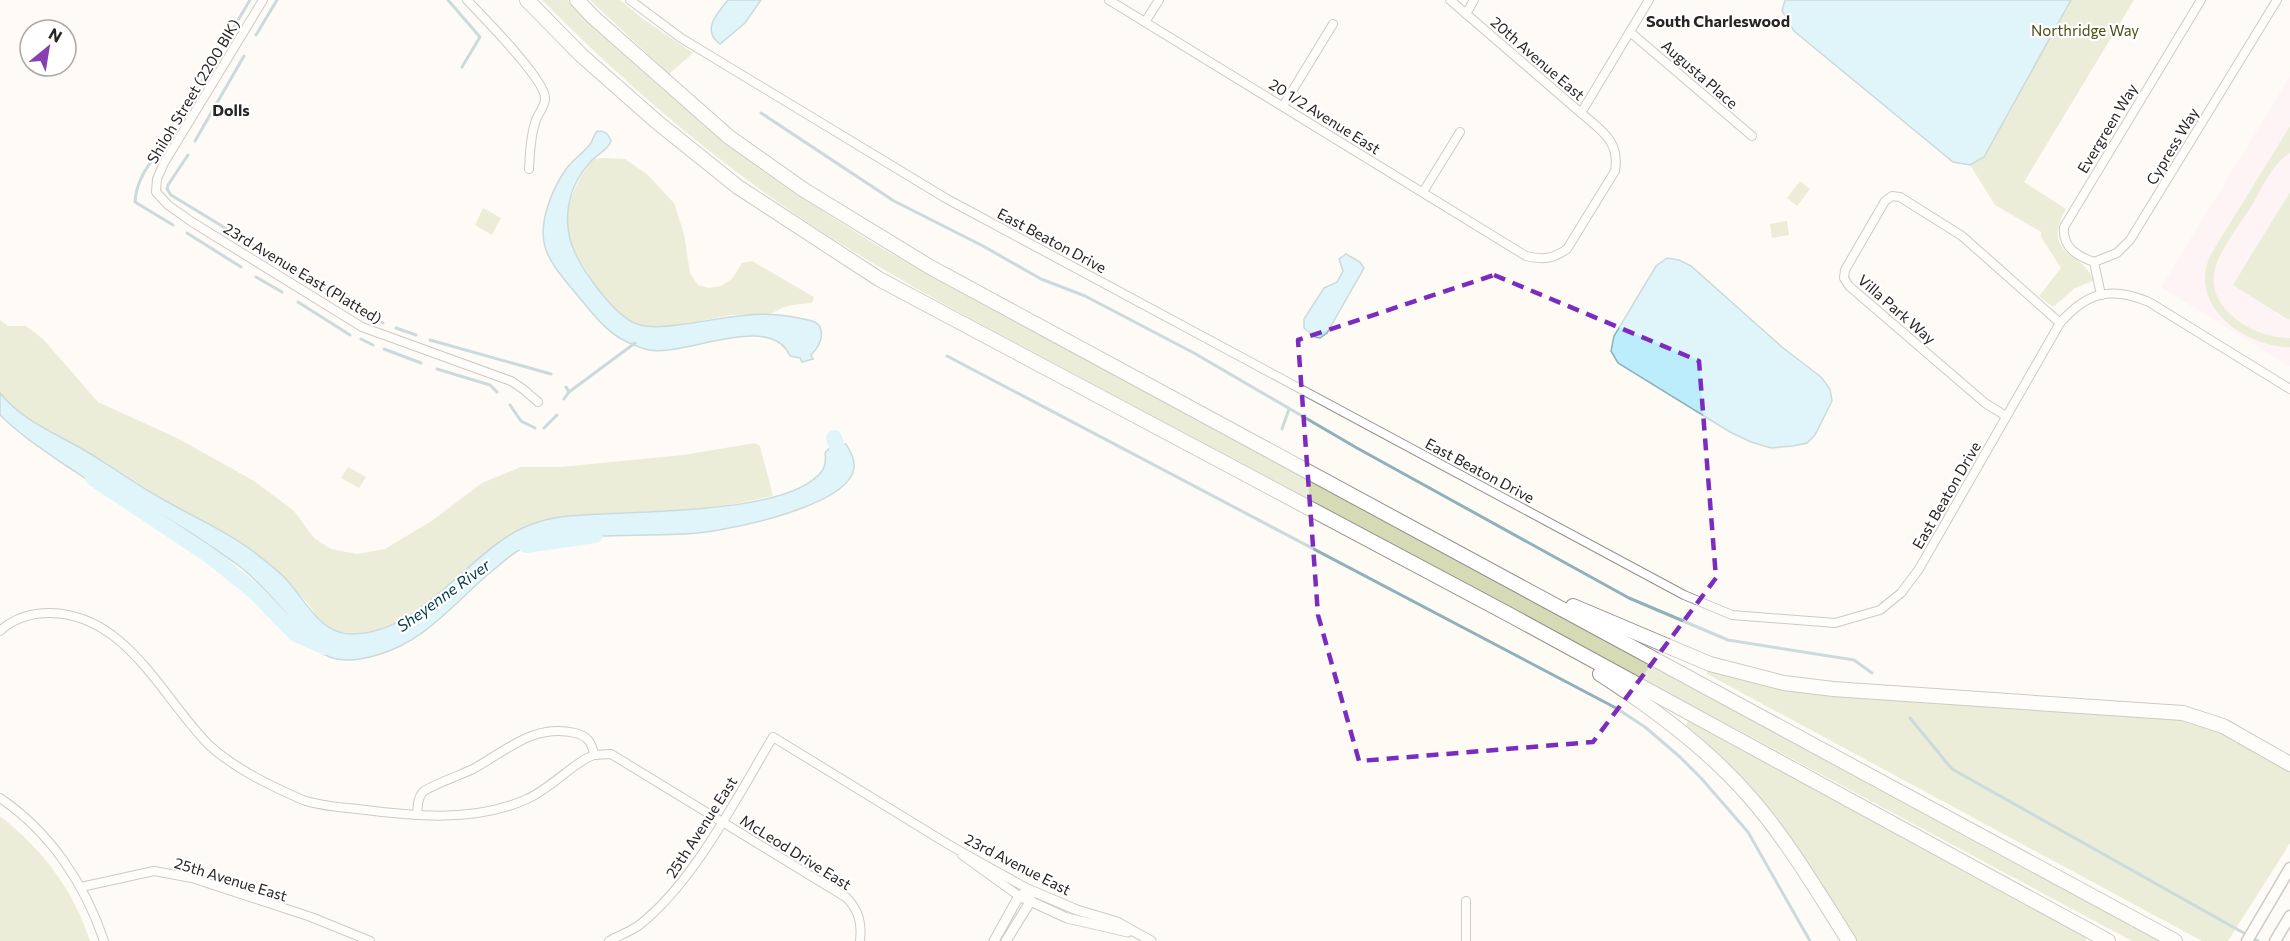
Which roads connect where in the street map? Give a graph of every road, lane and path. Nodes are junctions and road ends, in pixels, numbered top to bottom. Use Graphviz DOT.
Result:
graph roads {
  1 [pos="263,0"];
  2 [pos="467,0"];
  3 [pos="527,0"];
  4 [pos="577,0"];
  5 [pos="630,0"];
  6 [pos="1109,0"];
  7 [pos="1159,0"];
  8 [pos="1449,0"];
  9 [pos="1474,0"];
  10 [pos="1649,0"];
  11 [pos="2201,0"];
  12 [pos="2277,0"];
  13 [pos="1466,14"];
  14 [pos="1145,22"];
  15 [pos="1333,24"];
  16 [pos="1630,32"];
  17 [pos="1283,106"];
  18 [pos="1581,113"];
  19 [pos="1460,132"];
  20 [pos="1752,136"];
  21 [pos="529,170"];
  22 [pos="1423,192"];
  23 [pos="160,196"];
  24 [pos="1526,256"];
  25 [pos="2094,262"];
  26 [pos="2101,295"];
  27 [pos="2060,322"];
  28 [pos="2290,389"];
  29 [pos="538,402"];
  30 [pos="2006,416"];
  31 [pos="1498,574"];
  32 [pos="1510,615"];
  33 [pos="0,631"];
  34 [pos="773,737"];
  35 [pos="594,755"];
  36 [pos="2290,764"];
  37 [pos="0,798"];
  38 [pos="417,814"];
  39 [pos="722,821"];
  40 [pos="951,846"];
  41 [pos="2290,868"];
  42 [pos="81,887"];
  43 [pos="1030,890"];
  44 [pos="1019,896"];
  45 [pos="1466,901"];
  46 [pos="1030,902"];
  47 [pos="2290,916"];
  48 [pos="1139,934"];
  49 [pos="104,941"];
  50 [pos="370,941"];
  51 [pos="609,941"];
  52 [pos="860,941"];
  53 [pos="994,941"];
  54 [pos="1006,941"];
  55 [pos="1151,941"];
  56 [pos="1466,941"];
  57 [pos="1849,941"];
  58 [pos="2108,941"];
  59 [pos="2175,941"];
  60 [pos="2247,941"];
  61 [pos="2275,941"];
  1 -- 23 [label="street, Shiloh Street (2200 BIK)"];
  2 -- 21 [label="street"];
  3 -- 32 [label="highway"];
  4 -- 31 [label="highway"];
  5 -- 30 [label="street, East Beaton Drive"];
  6 -- 14 [label="street, 20 1/2 Avenue East"];
  7 -- 14 [label="street"];
  8 -- 13 [label="street, 20th Avenue East"];
  9 -- 13 [label="street"];
  10 -- 16 [label="street"];
  11 -- 25 [label="street, Evergreen Way"];
  12 -- 25 [label="street, Cypress Way"];
  13 -- 18 [label="street, 20th Avenue East"];
  14 -- 17 [label="street, 20 1/2 Avenue East"];
  15 -- 17 [label="street"];
  16 -- 18 [label="street"];
  16 -- 20 [label="street, Augusta Place"];
  17 -- 22 [label="street, 20 1/2 Avenue East"];
  18 -- 24 [label="street, 20th Avenue East"];
  19 -- 22 [label="street"];
  22 -- 24 [label="street, 20 1/2 Avenue East"];
  23 -- 29 [label="street, 23rd Avenue East (Platted)"];
  25 -- 26 [label="street"];
  26 -- 27 [label="street, East Beaton Drive"];
  26 -- 28 [label="street, East Beaton Drive"];
  27 -- 30 [label="street, East Beaton Drive"];
  27 -- 30 [label="street, Villa Park Way"];
  31 -- 36 [label="highway"];
  31 -- 59 [label="highway"];
  32 -- 57 [label="highway"];
  32 -- 58 [label="highway"];
  33 -- 38 [label="street"];
  34 -- 39 [label="street, 25th Avenue East"];
  34 -- 40 [label="street, 23rd Avenue East"];
  35 -- 38 [label="street"];
  35 -- 38 [label="street"];
  35 -- 39 [label="street, McLeod Drive East"];
  37 -- 42 [label="street"];
  39 -- 51 [label="street, 25th Avenue East"];
  39 -- 52 [label="street, McLeod Drive East"];
  40 -- 43 [label="street, 23rd Avenue East"];
  40 -- 44 [label="street, 23rd Avenue East"];
  41 -- 60 [label="main road"];
  42 -- 49 [label="street"];
  42 -- 50 [label="street, 25th Avenue East"];
  43 -- 44 [label="street"];
  43 -- 46 [label="street"];
  43 -- 48 [label="street, 23rd Avenue East"];
  44 -- 46 [label="street, 23rd Avenue East"];
  44 -- 53 [label="street"];
  45 -- 56 [label="street"];
  46 -- 48 [label="street, 23rd Avenue East"];
  46 -- 54 [label="street"];
  47 -- 61 [label="main road"];
  48 -- 55 [label="street, 23rd Avenue East"];
}
